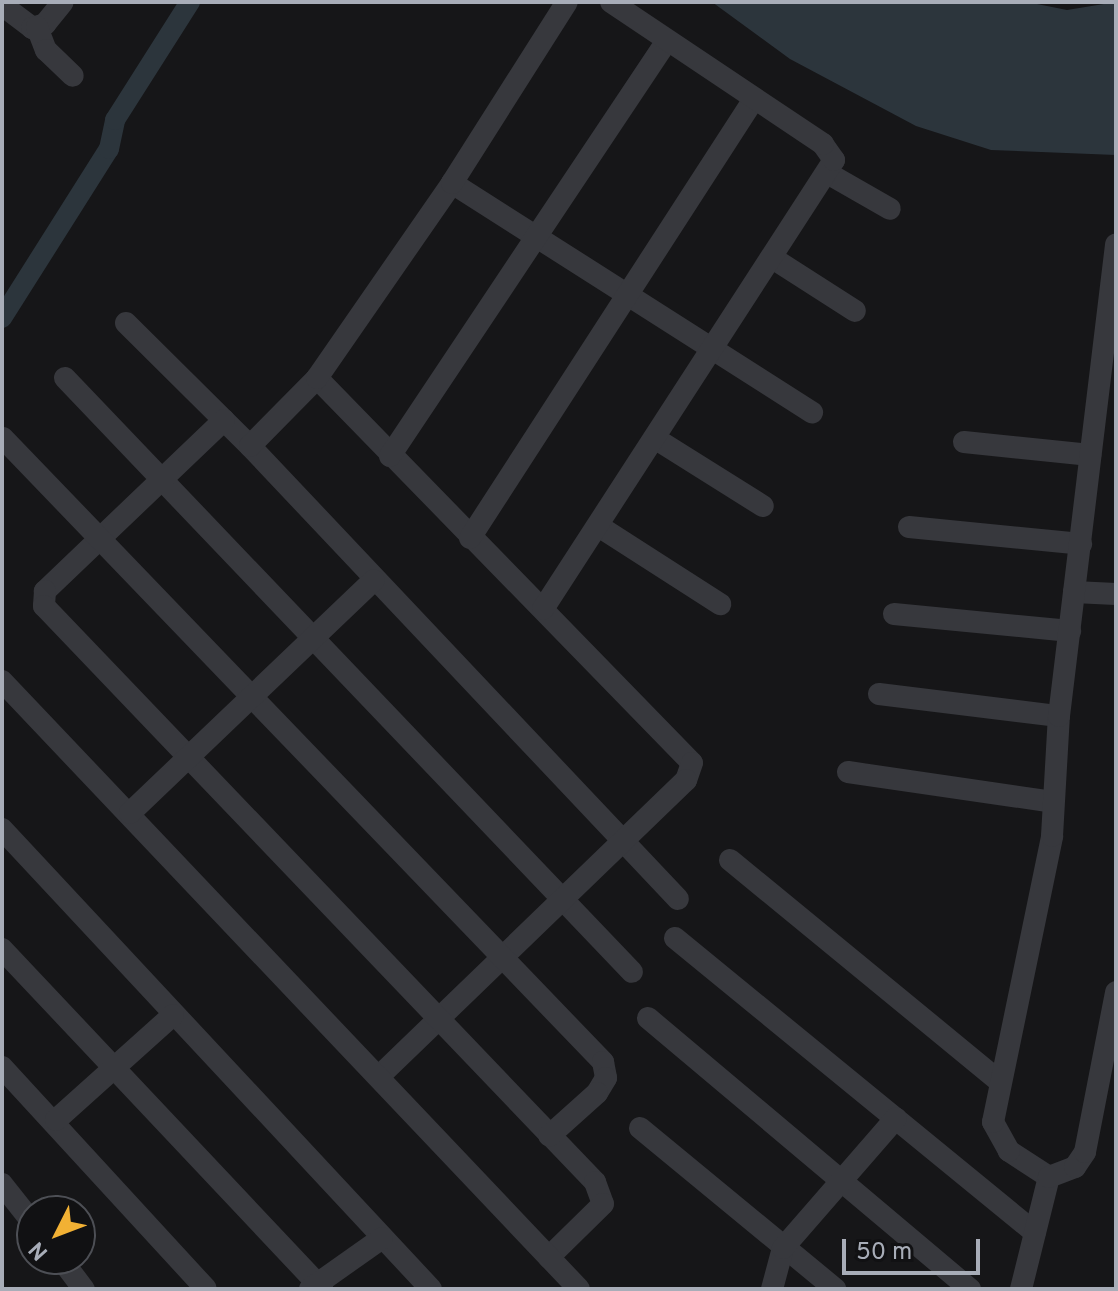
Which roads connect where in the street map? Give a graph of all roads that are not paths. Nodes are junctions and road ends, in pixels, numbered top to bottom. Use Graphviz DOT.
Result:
graph roads {
  1 [pos="63,2"];
  2 [pos="567,2"];
  3 [pos="611,2"];
  4 [pos="2,5"];
  5 [pos="37,27"];
  6 [pos="667,41"];
  7 [pos="73,76"];
  8 [pos="754,99"];
  9 [pos="829,174"];
  10 [pos="452,183"];
  11 [pos="890,209"];
  12 [pos="536,239"];
  13 [pos="1116,244"];
  14 [pos="774,259"];
  15 [pos="623,295"];
  16 [pos="855,311"];
  17 [pos="126,323"];
  18 [pos="712,351"];
  19 [pos="65,378"];
  20 [pos="317,378"];
  21 [pos="812,412"];
  22 [pos="224,420"];
  23 [pos="3,438"];
  24 [pos="656,439"];
  25 [pos="964,442"];
  26 [pos="250,446"];
  27 [pos="1090,455"];
  28 [pos="390,456"];
  29 [pos="161,478"];
  30 [pos="763,506"];
  31 [pos="600,527"];
  32 [pos="909,527"];
  33 [pos="99,538"];
  34 [pos="470,538"];
  35 [pos="1081,544"];
  36 [pos="374,580"];
  37 [pos="1074,592"];
  38 [pos="1116,594"];
  39 [pos="720,604"];
  40 [pos="543,609"];
  41 [pos="894,614"];
  42 [pos="1070,631"];
  43 [pos="313,639"];
  44 [pos="2,681"];
  45 [pos="879,694"];
  46 [pos="251,698"];
  47 [pos="1059,716"];
  48 [pos="189,755"];
  49 [pos="848,772"];
  50 [pos="1053,802"];
  51 [pos="130,813"];
  52 [pos="2,829"];
  53 [pos="622,840"];
  54 [pos="730,860"];
  55 [pos="562,899"];
  56 [pos="678,899"];
  57 [pos="675,938"];
  58 [pos="2,949"];
  59 [pos="502,957"];
  60 [pos="632,972"];
  61 [pos="1116,992"];
  62 [pos="173,1015"];
  63 [pos="648,1018"];
  64 [pos="439,1019"];
  65 [pos="2,1067"];
  66 [pos="113,1068"];
  67 [pos="379,1076"];
  68 [pos="999,1081"];
  69 [pos="896,1118"];
  70 [pos="56,1120"];
  71 [pos="640,1128"];
  72 [pos="549,1136"];
  73 [pos="1049,1177"];
  74 [pos="840,1183"];
  75 [pos="2,1184"];
  76 [pos="16,1202"];
  77 [pos="1035,1233"];
  78 [pos="382,1238"];
  79 [pos="783,1248"];
  80 [pos="549,1257"];
  81 [pos="316,1287"];
  82 [pos="206,1289"];
  83 [pos="431,1289"];
  84 [pos="579,1289"];
  85 [pos="772,1289"];
  86 [pos="835,1289"];
  87 [pos="970,1289"];
  88 [pos="1021,1289"];
  1 -- 5 [label="street"];
  2 -- 10 [label="street"];
  3 -- 6 [label="street"];
  4 -- 5 [label="street"];
  5 -- 7 [label="street"];
  6 -- 8 [label="street"];
  6 -- 12 [label="street"];
  8 -- 9 [label="street"];
  8 -- 15 [label="street"];
  9 -- 11 [label="street"];
  9 -- 14 [label="street"];
  10 -- 12 [label="street"];
  10 -- 20 [label="street"];
  12 -- 15 [label="street"];
  12 -- 28 [label="street"];
  13 -- 27 [label="street"];
  14 -- 16 [label="street"];
  14 -- 18 [label="street"];
  15 -- 18 [label="street"];
  15 -- 34 [label="street"];
  17 -- 22 [label="street"];
  18 -- 21 [label="street"];
  18 -- 24 [label="street"];
  19 -- 29 [label="street"];
  20 -- 26 [label="street"];
  20 -- 28 [label="street"];
  22 -- 26 [label="street"];
  22 -- 29 [label="street"];
  23 -- 33 [label="street"];
  24 -- 30 [label="street"];
  24 -- 31 [label="street"];
  25 -- 27 [label="street"];
  26 -- 36 [label="street"];
  27 -- 35 [label="street"];
  28 -- 34 [label="street"];
  29 -- 33 [label="street"];
  29 -- 43 [label="street"];
  31 -- 39 [label="street"];
  31 -- 40 [label="street"];
  32 -- 35 [label="street"];
  33 -- 46 [label="street"];
  33 -- 48 [label="street"];
  34 -- 40 [label="street"];
  35 -- 37 [label="street"];
  36 -- 43 [label="street"];
  36 -- 53 [label="street"];
  37 -- 38 [label="street"];
  37 -- 42 [label="street"];
  40 -- 53 [label="street"];
  41 -- 42 [label="street"];
  42 -- 47 [label="street"];
  43 -- 46 [label="street"];
  43 -- 55 [label="street"];
  44 -- 51 [label="street"];
  45 -- 47 [label="street"];
  46 -- 48 [label="street"];
  46 -- 59 [label="street"];
  47 -- 50 [label="street"];
  48 -- 51 [label="street"];
  48 -- 64 [label="street"];
  49 -- 50 [label="street"];
  50 -- 68 [label="street"];
  51 -- 67 [label="street"];
  52 -- 62 [label="street"];
  53 -- 55 [label="street"];
  53 -- 56 [label="street"];
  54 -- 68 [label="street"];
  55 -- 59 [label="street"];
  55 -- 60 [label="street"];
  57 -- 69 [label="street"];
  58 -- 66 [label="street"];
  59 -- 64 [label="street"];
  59 -- 72 [label="street"];
  61 -- 73 [label="street"];
  62 -- 66 [label="street"];
  62 -- 78 [label="street"];
  63 -- 74 [label="street"];
  64 -- 67 [label="street"];
  64 -- 72 [label="street"];
  65 -- 70 [label="street"];
  66 -- 70 [label="street"];
  66 -- 81 [label="street"];
  67 -- 80 [label="street"];
  68 -- 73 [label="street"];
  69 -- 74 [label="street"];
  69 -- 77 [label="street"];
  70 -- 82 [label="street"];
  71 -- 79 [label="street"];
  72 -- 80 [label="street"];
  73 -- 77 [label="street"];
  74 -- 79 [label="street"];
  74 -- 87 [label="street"];
  75 -- 76 [label="street"];
  77 -- 88 [label="street"];
  78 -- 81 [label="street"];
  78 -- 83 [label="street"];
  79 -- 85 [label="street"];
  79 -- 86 [label="street"];
  80 -- 84 [label="street"];
}
